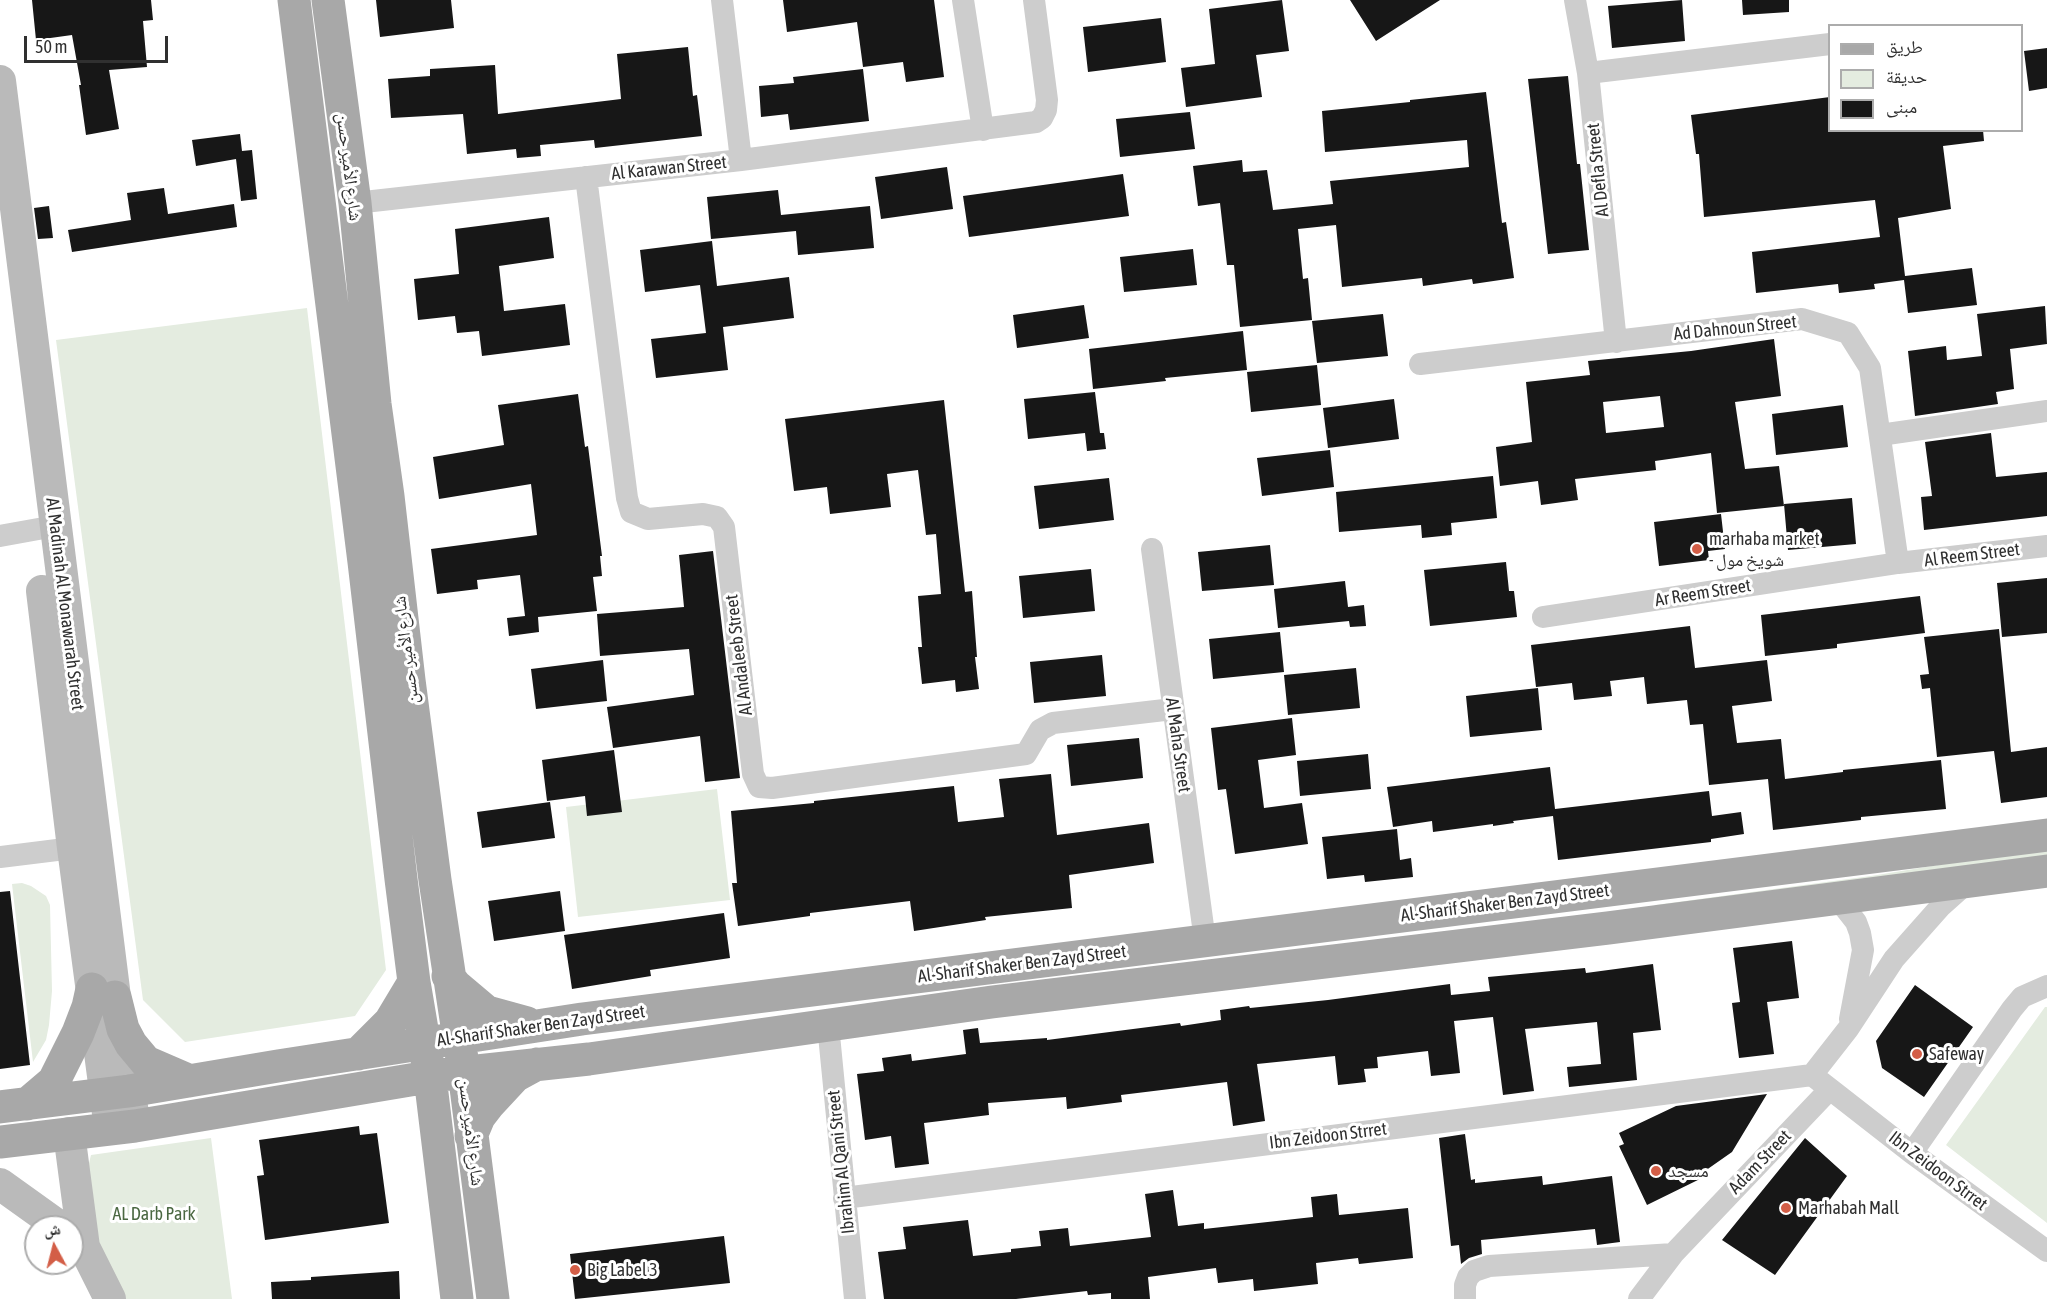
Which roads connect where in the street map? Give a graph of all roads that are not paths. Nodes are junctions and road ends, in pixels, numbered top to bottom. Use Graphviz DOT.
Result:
graph roads {
  1 [pos="294,0"];
  2 [pos="328,0"];
  3 [pos="722,0"];
  4 [pos="963,0"];
  5 [pos="1034,0"];
  6 [pos="1575,0"];
  7 [pos="1828,44"];
  8 [pos="1588,73"];
  9 [pos="0,81"];
  10 [pos="982,130"];
  11 [pos="741,160"];
  12 [pos="586,177"];
  13 [pos="355,203"];
  14 [pos="0,257"];
  15 [pos="1616,342"];
  16 [pos="1420,364"];
  17 [pos="2047,411"];
  18 [pos="361,412"];
  19 [pos="1880,435"];
  20 [pos="45,528"];
  21 [pos="0,536"];
  22 [pos="2047,546"];
  23 [pos="1152,549"];
  24 [pos="1898,563"];
  25 [pos="1543,617"];
  26 [pos="1173,710"];
  27 [pos="2047,835"];
  28 [pos="73,848"];
  29 [pos="0,857"];
  30 [pos="2047,871"];
  31 [pos="1969,881"];
  32 [pos="1621,888"];
  33 [pos="1834,899"];
  34 [pos="1625,926"];
  35 [pos="1205,941"];
  36 [pos="987,968"];
  37 [pos="448,976"];
  38 [pos="414,982"];
  39 [pos="2047,986"];
  40 [pos="104,993"];
  41 [pos="992,1002"];
  42 [pos="828,1025"];
  43 [pos="537,1026"];
  44 [pos="1848,1029"];
  45 [pos="459,1038"];
  46 [pos="424,1043"];
  47 [pos="358,1054"];
  48 [pos="537,1064"];
  49 [pos="464,1072"];
  50 [pos="1812,1074"];
  51 [pos="430,1077"];
  52 [pos="190,1082"];
  53 [pos="361,1087"];
  54 [pos="1830,1089"];
  55 [pos="117,1092"];
  56 [pos="14,1105"];
  57 [pos="122,1127"];
  58 [pos="69,1133"];
  59 [pos="438,1136"];
  60 [pos="471,1136"];
  61 [pos="0,1142"];
  62 [pos="1912,1153"];
  63 [pos="0,1184"];
  64 [pos="844,1198"];
  65 [pos="43,1215"];
  66 [pos="76,1215"];
  67 [pos="2047,1251"];
  68 [pos="84,1253"];
  69 [pos="1673,1254"];
  70 [pos="110,1299"];
  71 [pos="457,1299"];
  72 [pos="493,1299"];
  73 [pos="855,1299"];
  74 [pos="1466,1299"];
  75 [pos="1640,1299"];
  1 -- 18 [label="main road, شارع الأمير حسن"];
  2 -- 13 [label="main road, شارع الأمير حسن"];
  3 -- 11 [label="street"];
  4 -- 10 [label="street"];
  5 -- 10 [label="street, Al Karawan Street"];
  6 -- 8 [label="street, Al Defla Street"];
  7 -- 8 [label="street"];
  8 -- 15 [label="street, Al Defla Street"];
  9 -- 20 [label="main road, Al Madinah Al Monawarah Street"];
  10 -- 11 [label="street, Al Karawan Street"];
  11 -- 12 [label="street, Al Karawan Street"];
  12 -- 13 [label="street, Al Karawan Street"];
  12 -- 26 [label="street, Al Andaleeb Street"];
  13 -- 18 [label="main road, شارع الأمير حسن"];
  14 -- 20 [label="main road, Al Madinah Al Monawarah Street"];
  15 -- 16 [label="street, Ad Dahnoun Street"];
  15 -- 19 [label="street, Ad Dahnoun Street"];
  17 -- 19 [label="street"];
  18 -- 37 [label="main road, شارع الأمير حسن"];
  18 -- 38 [label="main road, شارع الأمير حسن"];
  19 -- 24 [label="street, Ad Dahnoun Street"];
  20 -- 21 [label="street"];
  20 -- 28 [label="main road, Al Madinah Al Monawarah Street"];
  20 -- 40 [label="main road, Al Madinah Al Monawarah Street"];
  22 -- 24 [label="street, Al Reem Street"];
  23 -- 26 [label="street, Al Maha Street"];
  24 -- 25 [label="street, Ar Reem Street"];
  26 -- 35 [label="street, Al Maha Street"];
  27 -- 32 [label="main road, Al-Sharif Shaker Ben Zayd Street"];
  28 -- 29 [label="street"];
  28 -- 40 [label="main road, Al Madinah Al Monawarah Street"];
  30 -- 31 [label="main road, Al-Sharif Shaker Ben Zayd Street"];
  31 -- 33 [label="main road, Al-Sharif Shaker Ben Zayd Street"];
  31 -- 44 [label="street"];
  32 -- 34 [label="main road"];
  32 -- 35 [label="main road, Al-Sharif Shaker Ben Zayd Street"];
  33 -- 34 [label="main road, Al-Sharif Shaker Ben Zayd Street"];
  33 -- 44 [label="street"];
  34 -- 41 [label="main road, Al-Sharif Shaker Ben Zayd Street"];
  35 -- 36 [label="main road, Al-Sharif Shaker Ben Zayd Street"];
  36 -- 41 [label="main road"];
  36 -- 43 [label="main road, Al-Sharif Shaker Ben Zayd Street"];
  37 -- 43 [label="main road"];
  37 -- 45 [label="main road, شارع الأمير حسن"];
  38 -- 46 [label="main road, شارع الأمير حسن"];
  38 -- 47 [label="main road"];
  39 -- 62 [label="street"];
  40 -- 52 [label="main road"];
  40 -- 55 [label="main road, Al Madinah Al Monawarah Street"];
  40 -- 56 [label="main road"];
  41 -- 42 [label="main road, Al-Sharif Shaker Ben Zayd Street"];
  42 -- 48 [label="main road, Al-Sharif Shaker Ben Zayd Street"];
  42 -- 64 [label="street, Ibrahim Al Qani Street"];
  43 -- 45 [label="main road, Al-Sharif Shaker Ben Zayd Street"];
  44 -- 50 [label="street"];
  45 -- 46 [label="main road, Al-Sharif Shaker Ben Zayd Street"];
  45 -- 49 [label="main road, شارع الأمير حسن"];
  46 -- 47 [label="main road, Al-Sharif Shaker Ben Zayd Street"];
  46 -- 51 [label="main road, شارع الأمير حسن"];
  47 -- 52 [label="main road, Al-Sharif Shaker Ben Zayd Street"];
  48 -- 49 [label="main road, Al-Sharif Shaker Ben Zayd Street"];
  48 -- 60 [label="main road"];
  49 -- 51 [label="main road, Al-Sharif Shaker Ben Zayd Street"];
  49 -- 60 [label="main road, شارع الأمير حسن"];
  50 -- 54 [label="street"];
  50 -- 64 [label="street, Ibn Zeidoon Strret"];
  51 -- 53 [label="main road, Al-Sharif Shaker Ben Zayd Street"];
  51 -- 59 [label="main road, شارع الأمير حسن"];
  52 -- 55 [label="main road, Al-Sharif Shaker Ben Zayd Street"];
  53 -- 57 [label="main road, Al-Sharif Shaker Ben Zayd Street"];
  53 -- 59 [label="main road"];
  54 -- 62 [label="street, Ibn Zeidoon Strret"];
  54 -- 69 [label="street, Adam Street"];
  55 -- 56 [label="main road, Al-Sharif Shaker Ben Zayd Street"];
  55 -- 57 [label="main road, Al Madinah Al Monawarah Street"];
  57 -- 58 [label="main road, Al-Sharif Shaker Ben Zayd Street"];
  58 -- 61 [label="main road, Al-Sharif Shaker Ben Zayd Street"];
  58 -- 66 [label="main road"];
  59 -- 71 [label="main road, شارع الأمير حسن"];
  60 -- 72 [label="main road, شارع الأمير حسن"];
  62 -- 67 [label="street, Ibn Zeidoon Strret"];
  63 -- 65 [label="main road"];
  64 -- 73 [label="street, Ibrahim Al Qani Street"];
  68 -- 70 [label="main road"];
  69 -- 74 [label="street"];
  69 -- 75 [label="street, Adam Street"];
}
